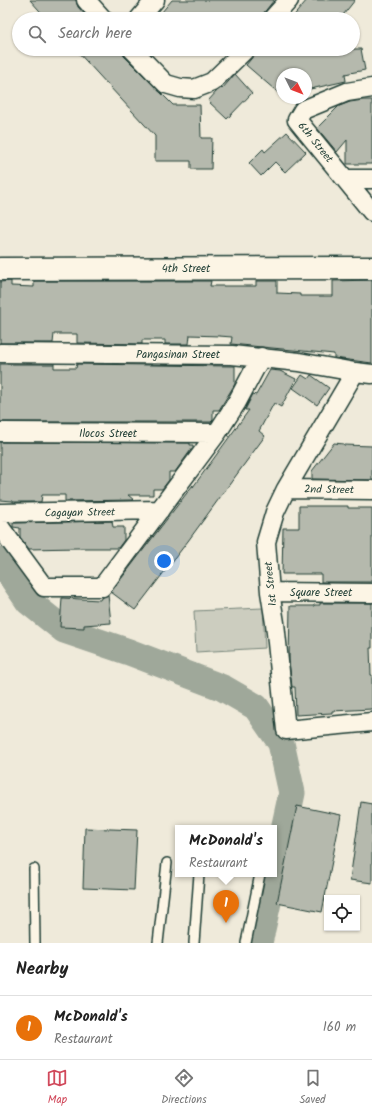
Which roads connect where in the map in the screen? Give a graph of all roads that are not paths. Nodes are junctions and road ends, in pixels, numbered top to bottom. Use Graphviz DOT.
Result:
graph roads {
  1 [pos="86,0"];
  2 [pos="155,0"];
  3 [pos="289,0"];
  4 [pos="97,12"];
  5 [pos="146,12"];
  6 [pos="278,12"];
  7 [pos="139,56"];
  8 [pos="239,56"];
  9 [pos="372,88"];
  10 [pos="346,179"];
  11 [pos="372,179"];
  12 [pos="372,212"];
  13 [pos="372,268"];
  14 [pos="0,269"];
  15 [pos="0,353"];
  16 [pos="261,357"];
  17 [pos="363,373"];
  18 [pos="0,432"];
  19 [pos="216,433"];
  20 [pos="286,489"];
  21 [pos="372,490"];
  22 [pos="160,510"];
  23 [pos="0,513"];
  24 [pos="0,527"];
  25 [pos="270,592"];
  26 [pos="372,592"];
  27 [pos="372,722"];
  28 [pos="167,863"];
  29 [pos="34,869"];
  30 [pos="199,877"];
  31 [pos="259,877"];
  32 [pos="35,943"];
  33 [pos="158,943"];
  34 [pos="194,943"];
  35 [pos="246,943"];
  1 -- 4 [label="street"];
  2 -- 5 [label="street"];
  3 -- 6 [label="street"];
  7 -- 8 [label="street"];
  9 -- 10 [label="street, 6th Street"];
  10 -- 11 [label="street"];
  10 -- 12 [label="street, 6th Street"];
  13 -- 14 [label="street, 4th Street"];
  15 -- 16 [label="street, Pangasinan Street"];
  16 -- 17 [label="street, Pangasinan Street"];
  16 -- 19 [label="street"];
  17 -- 20 [label="street, 1st Street"];
  18 -- 19 [label="street, Ilocos Street"];
  19 -- 22 [label="street"];
  20 -- 21 [label="street, 2nd Street"];
  20 -- 25 [label="street, 1st Street"];
  22 -- 23 [label="street, Cagayan Street"];
  22 -- 24 [label="street"];
  25 -- 26 [label="street, Square Street"];
  25 -- 27 [label="street, 1st Street"];
  28 -- 33 [label="lane"];
  29 -- 32 [label="lane"];
  30 -- 34 [label="lane"];
  31 -- 35 [label="lane"];
}
